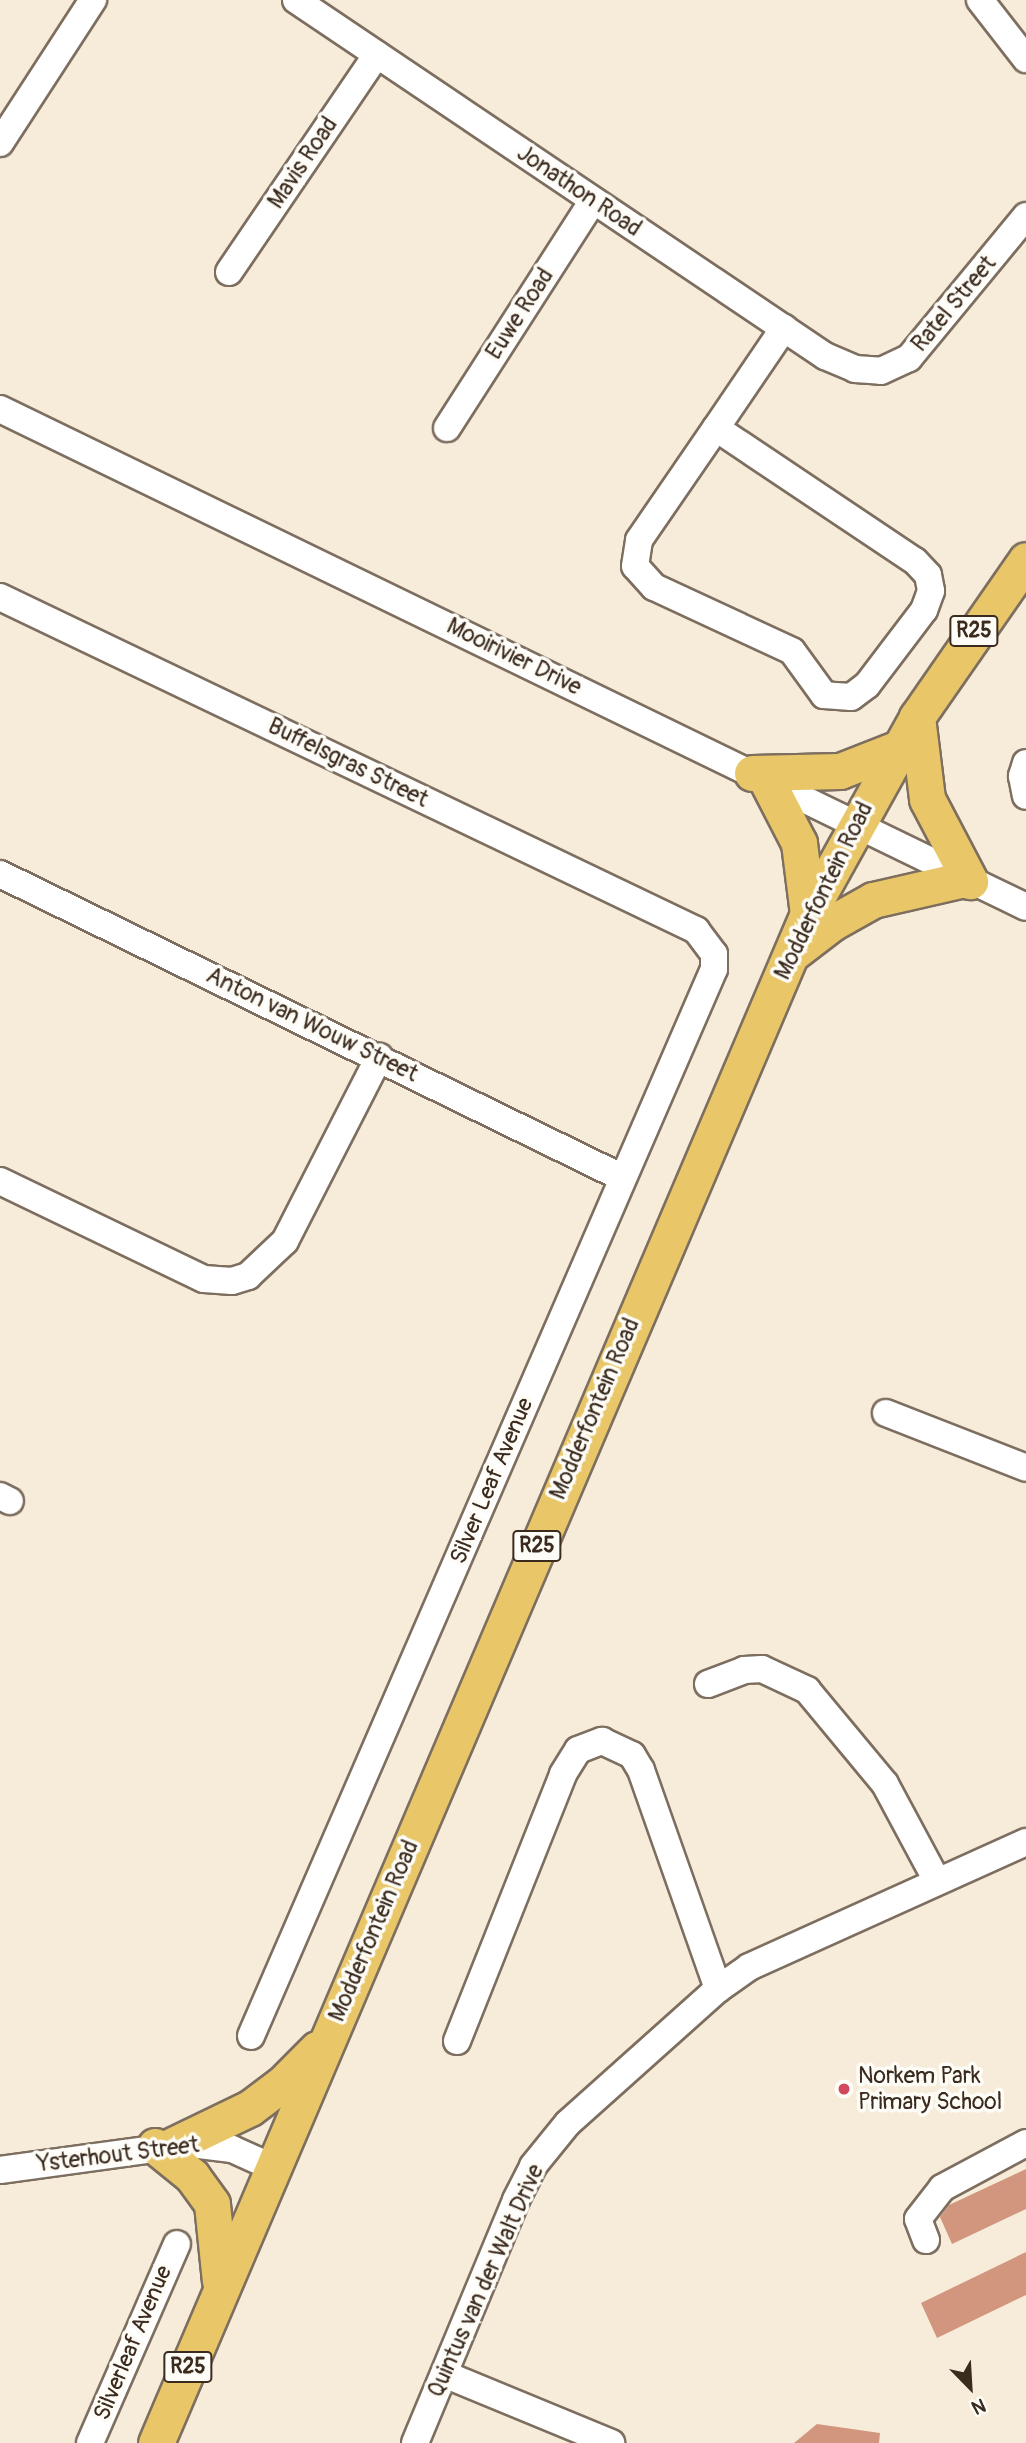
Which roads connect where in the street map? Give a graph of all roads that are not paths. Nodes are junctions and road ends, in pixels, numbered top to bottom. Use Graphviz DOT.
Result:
graph roads {
  1 [pos="93,0"];
  2 [pos="296,0"];
  3 [pos="980,0"];
  4 [pos="1022,45"];
  5 [pos="376,54"];
  6 [pos="0,143"];
  7 [pos="593,201"];
  8 [pos="1026,216"];
  9 [pos="229,272"];
  10 [pos="784,328"];
  11 [pos="868,372"];
  12 [pos="0,409"];
  13 [pos="447,428"];
  14 [pos="716,428"];
  15 [pos="1026,560"];
  16 [pos="0,597"];
  17 [pos="918,717"];
  18 [pos="899,748"];
  19 [pos="1026,763"];
  20 [pos="759,776"];
  21 [pos="1026,796"];
  22 [pos="855,825"];
  23 [pos="0,874"];
  24 [pos="967,880"];
  25 [pos="1026,907"];
  26 [pos="808,914"];
  27 [pos="696,930"];
  28 [pos="791,955"];
  29 [pos="379,1057"];
  30 [pos="623,1178"];
  31 [pos="0,1181"];
  32 [pos="887,1413"];
  33 [pos="1026,1468"];
  34 [pos="708,1684"];
  35 [pos="1026,1842"];
  36 [pos="937,1881"];
  37 [pos="718,1989"];
  38 [pos="331,2033"];
  39 [pos="251,2036"];
  40 [pos="457,2041"];
  41 [pos="1026,2143"];
  42 [pos="164,2146"];
  43 [pos="274,2168"];
  44 [pos="0,2170"];
  45 [pos="926,2241"];
  46 [pos="177,2244"];
  47 [pos="220,2292"];
  48 [pos="444,2374"];
  49 [pos="90,2443"];
  50 [pos="156,2443"];
  51 [pos="415,2443"];
  52 [pos="611,2443"];
  1 -- 6 [label="street"];
  2 -- 5 [label="street, Jonathon Road"];
  3 -- 4 [label="street"];
  5 -- 7 [label="street, Jonathon Road"];
  5 -- 9 [label="street, Mavis Road"];
  7 -- 10 [label="street, Jonathon Road"];
  7 -- 13 [label="street, Euwe Road"];
  8 -- 11 [label="street, Ratel Street"];
  10 -- 11 [label="street, Jonathon Road"];
  10 -- 14 [label="street"];
  12 -- 20 [label="street, Mooirivier Drive"];
  14 -- 14 [label="street"];
  15 -- 17 [label="main road, Modderfontein Road / R25"];
  16 -- 27 [label="street, Buffelsgras Street"];
  17 -- 18 [label="main road, Modderfontein Road / R25"];
  17 -- 24 [label="main road"];
  18 -- 20 [label="main road"];
  18 -- 22 [label="main road, Modderfontein Road / R25"];
  19 -- 21 [label="street"];
  20 -- 22 [label="street, Mooirivier Drive"];
  20 -- 26 [label="main road"];
  22 -- 24 [label="street, Mooirivier Drive"];
  22 -- 26 [label="main road, Modderfontein Road / R25"];
  23 -- 29 [label="street, Anton van Wouw Street"];
  24 -- 25 [label="street, Mooirivier Drive"];
  24 -- 28 [label="main road"];
  26 -- 28 [label="main road, Modderfontein Road / R25"];
  27 -- 30 [label="street, Silver Leaf Avenue"];
  28 -- 38 [label="main road, Modderfontein Road / R25"];
  29 -- 30 [label="street, Anton van Wouw Street"];
  29 -- 31 [label="street"];
  30 -- 39 [label="street, Silver Leaf Avenue"];
  32 -- 33 [label="street"];
  34 -- 36 [label="street"];
  35 -- 36 [label="street, Quintus van der Walt Drive"];
  36 -- 37 [label="street, Quintus van der Walt Drive"];
  37 -- 40 [label="street"];
  37 -- 48 [label="street, Quintus van der Walt Drive"];
  38 -- 42 [label="main road"];
  38 -- 43 [label="main road, Modderfontein Road / R25"];
  41 -- 45 [label="street"];
  42 -- 43 [label="street, Ysterhout Street"];
  42 -- 44 [label="street, Ysterhout Street"];
  42 -- 47 [label="main road"];
  43 -- 47 [label="main road, Modderfontein Road / R25"];
  46 -- 49 [label="street, Silverleaf Avenue"];
  47 -- 50 [label="main road, Modderfontein Road / R25"];
  48 -- 51 [label="street, Quintus van der Walt Drive"];
  48 -- 52 [label="street"];
}
